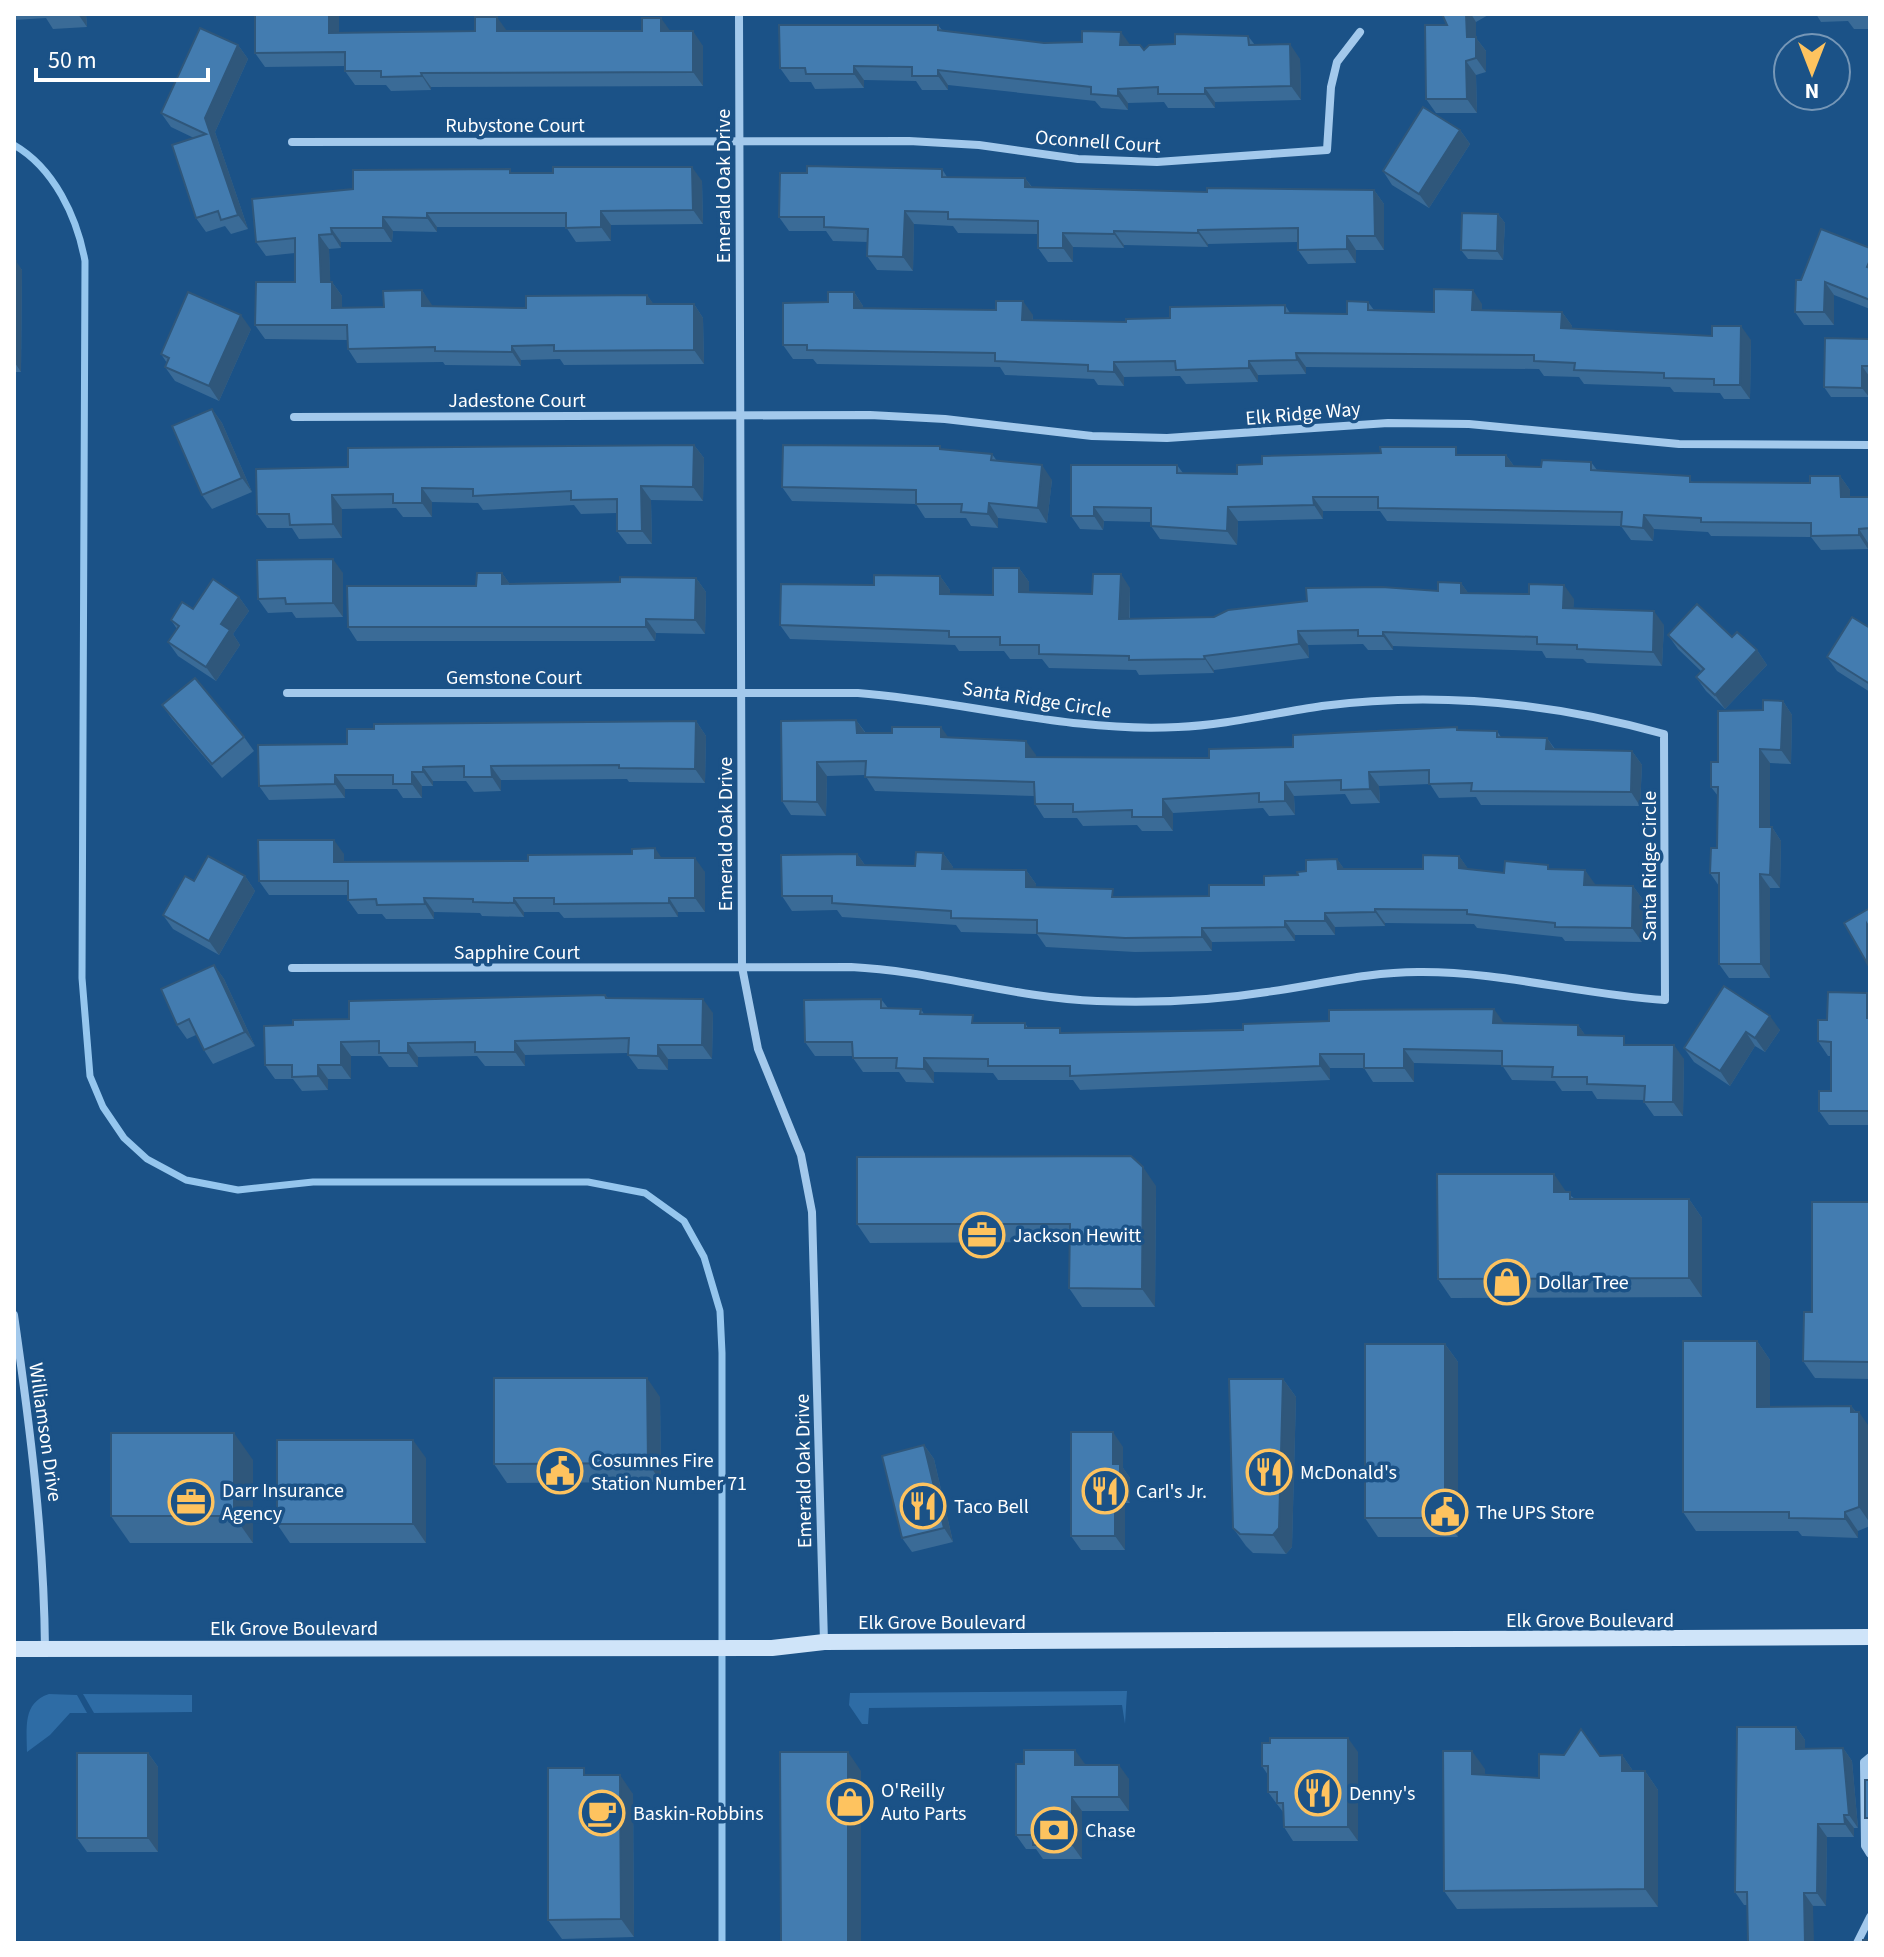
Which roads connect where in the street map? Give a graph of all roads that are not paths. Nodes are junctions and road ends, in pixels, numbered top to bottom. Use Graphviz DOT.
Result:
graph roads {
  1 [pos="739,14"];
  2 [pos="1360,32"];
  3 [pos="739,140"];
  4 [pos="292,142"];
  5 [pos="740,415"];
  6 [pos="294,417"];
  7 [pos="1870,445"];
  8 [pos="287,693"];
  9 [pos="740,693"];
  10 [pos="742,967"];
  11 [pos="292,968"];
  12 [pos="14,1315"];
  13 [pos="1870,1637"];
  14 [pos="824,1642"];
  15 [pos="14,1649"];
  16 [pos="45,1650"];
  17 [pos="1870,1757"];
  18 [pos="1870,1854"];
  19 [pos="1870,1917"];
  20 [pos="1857,1943"];
  1 -- 3 [label="street, Emerald Oak Drive"];
  2 -- 3 [label="street, Oconnell Court"];
  3 -- 4 [label="street, Rubystone Court"];
  3 -- 5 [label="street, Emerald Oak Drive"];
  5 -- 6 [label="street, Jadestone Court"];
  5 -- 7 [label="street, Elk Ridge Way"];
  5 -- 9 [label="street, Emerald Oak Drive"];
  8 -- 9 [label="street, Gemstone Court"];
  9 -- 10 [label="street, Emerald Oak Drive"];
  9 -- 10 [label="street, Santa Ridge Circle"];
  10 -- 11 [label="street, Sapphire Court"];
  10 -- 14 [label="street, Emerald Oak Drive"];
  12 -- 16 [label="street, Williamson Drive"];
  13 -- 14 [label="main road, Elk Grove Boulevard"];
  14 -- 16 [label="main road, Elk Grove Boulevard"];
  15 -- 16 [label="main road, Elk Grove Boulevard"];
  17 -- 18 [label="street"];
  19 -- 20 [label="street"];
}
